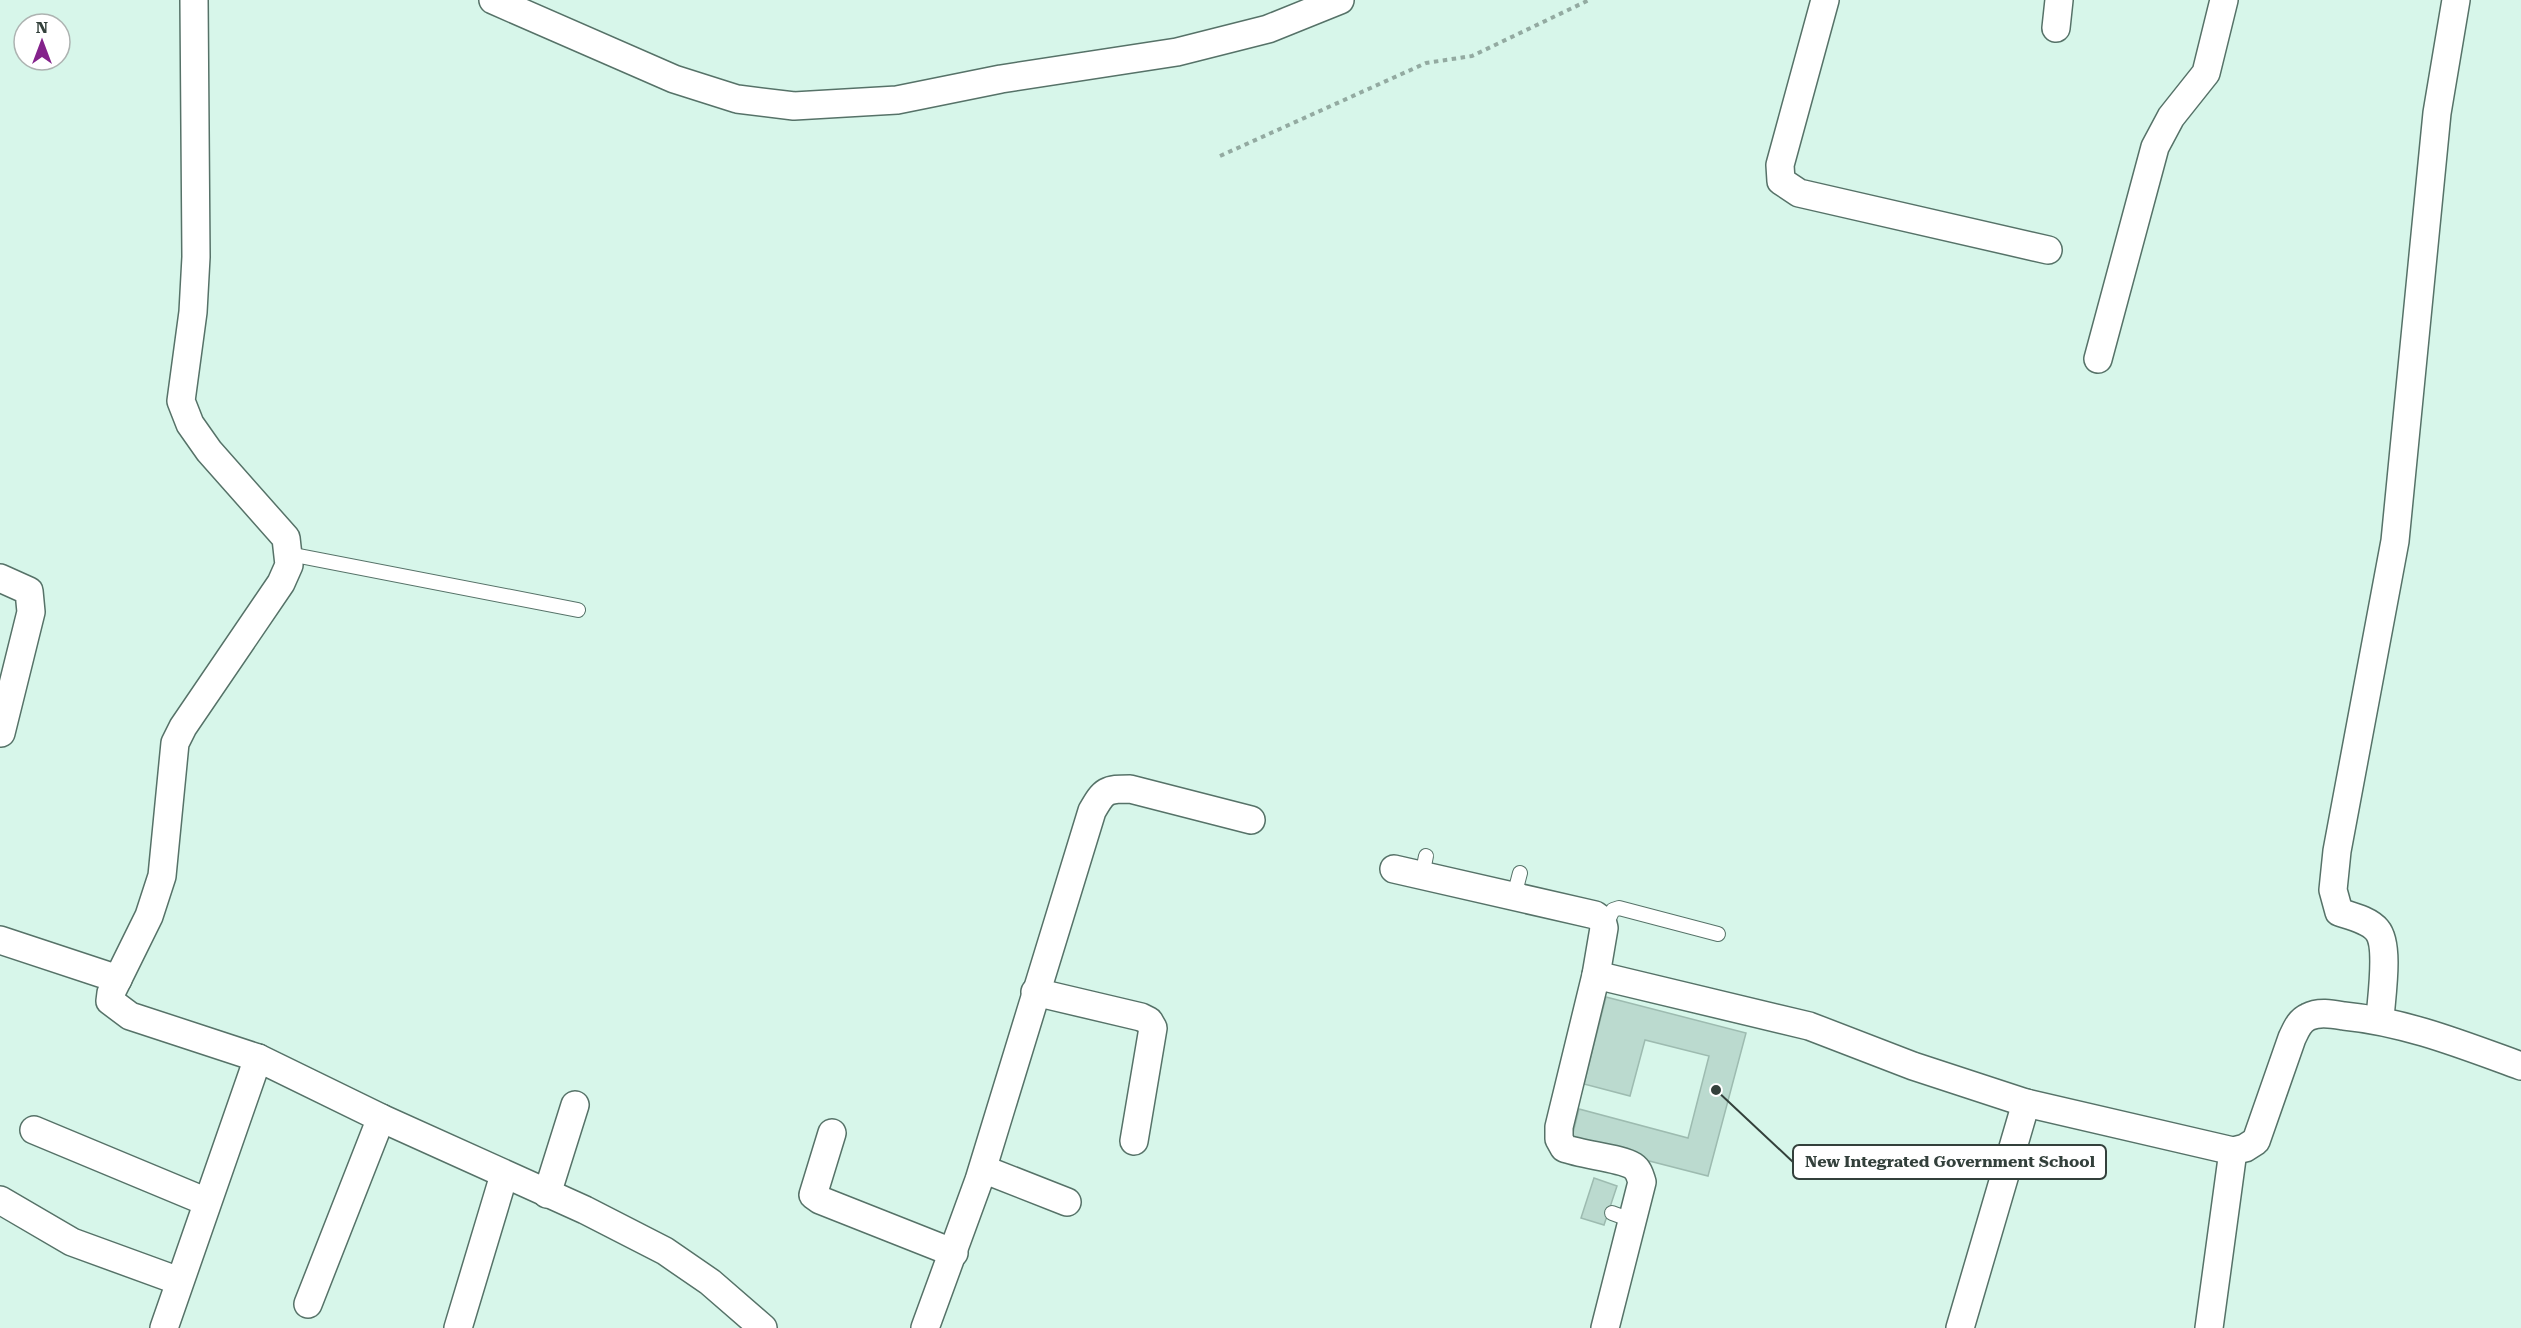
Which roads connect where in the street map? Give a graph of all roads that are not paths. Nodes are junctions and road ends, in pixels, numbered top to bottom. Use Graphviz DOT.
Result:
graph roads {
  1 [pos="194,0"];
  2 [pos="494,0"];
  3 [pos="1340,0"];
  4 [pos="1825,0"];
  5 [pos="2059,0"];
  6 [pos="2224,0"];
  7 [pos="2456,0"];
  8 [pos="2056,28"];
  9 [pos="2048,250"];
  10 [pos="2098,359"];
  11 [pos="290,554"];
  12 [pos="0,578"];
  13 [pos="578,610"];
  14 [pos="1,734"];
  15 [pos="1251,820"];
  16 [pos="1394,869"];
  17 [pos="1604,928"];
  18 [pos="1718,934"];
  19 [pos="0,940"];
  20 [pos="1596,975"];
  21 [pos="118,979"];
  22 [pos="1035,992"];
  23 [pos="2379,1019"];
  24 [pos="258,1058"];
  25 [pos="2521,1066"];
  26 [pos="2026,1103"];
  27 [pos="575,1105"];
  28 [pos="381,1118"];
  29 [pos="34,1130"];
  30 [pos="832,1133"];
  31 [pos="1134,1141"];
  32 [pos="2233,1151"];
  33 [pos="983,1169"];
  34 [pos="504,1175"];
  35 [pos="547,1194"];
  36 [pos="0,1200"];
  37 [pos="207,1202"];
  38 [pos="1067,1202"];
  39 [pos="954,1253"];
  40 [pos="179,1281"];
  41 [pos="308,1304"];
  42 [pos="164,1328"];
  43 [pos="458,1328"];
  44 [pos="763,1328"];
  45 [pos="925,1328"];
  46 [pos="1605,1328"];
  47 [pos="1960,1328"];
  48 [pos="2209,1328"];
  1 -- 11 [label="street"];
  2 -- 3 [label="street"];
  4 -- 9 [label="street"];
  5 -- 8 [label="street"];
  6 -- 10 [label="street"];
  7 -- 23 [label="street"];
  11 -- 13 [label="lane"];
  11 -- 21 [label="street"];
  12 -- 14 [label="street"];
  15 -- 22 [label="street"];
  16 -- 17 [label="street"];
  17 -- 18 [label="lane"];
  17 -- 20 [label="street"];
  19 -- 21 [label="street"];
  20 -- 26 [label="street"];
  20 -- 46 [label="street"];
  21 -- 24 [label="street"];
  22 -- 31 [label="street"];
  22 -- 33 [label="street"];
  23 -- 25 [label="street"];
  23 -- 32 [label="street"];
  24 -- 28 [label="street"];
  24 -- 37 [label="street"];
  26 -- 32 [label="street"];
  26 -- 47 [label="street"];
  27 -- 35 [label="street"];
  28 -- 34 [label="street"];
  28 -- 41 [label="street"];
  29 -- 37 [label="street"];
  30 -- 39 [label="street"];
  32 -- 48 [label="street"];
  33 -- 38 [label="street"];
  33 -- 39 [label="street"];
  34 -- 35 [label="street"];
  34 -- 43 [label="street"];
  35 -- 44 [label="street"];
  36 -- 40 [label="street"];
  37 -- 40 [label="street"];
  39 -- 45 [label="street"];
  40 -- 42 [label="street"];
}
